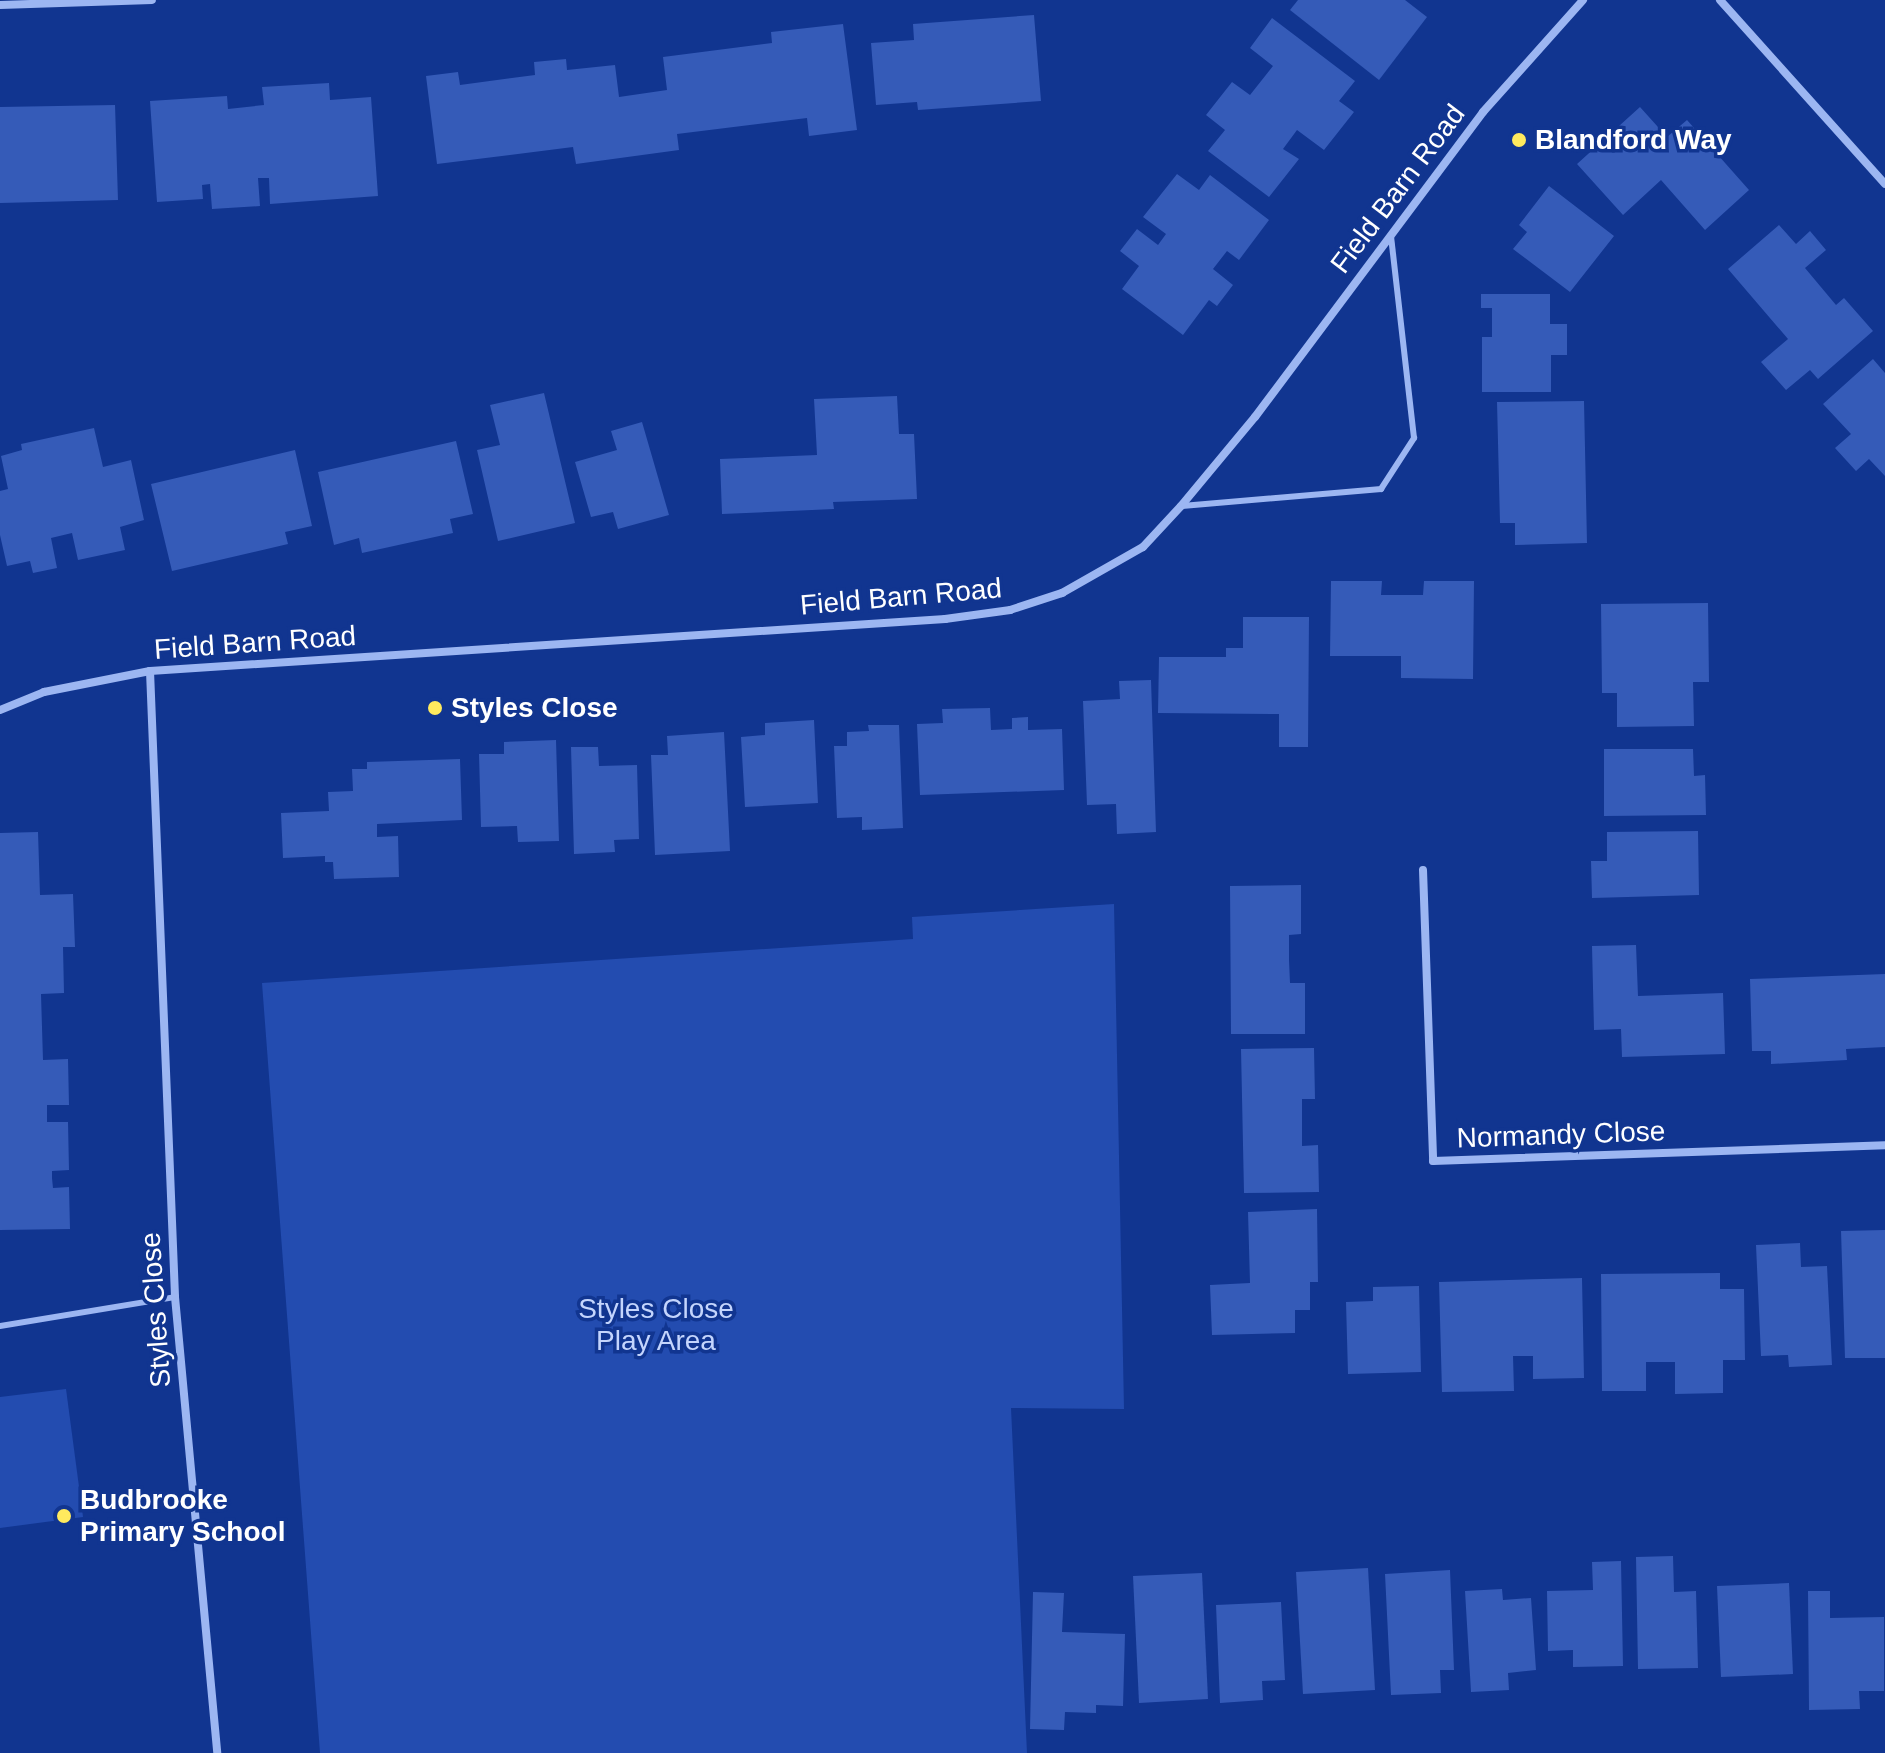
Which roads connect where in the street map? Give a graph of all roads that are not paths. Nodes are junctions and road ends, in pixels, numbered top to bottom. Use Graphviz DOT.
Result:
graph roads {
  1 [pos="152,0"];
  2 [pos="1583,0"];
  3 [pos="1720,0"];
  4 [pos="0,5"];
  5 [pos="1885,184"];
  6 [pos="1391,236"];
  7 [pos="1181,506"];
  8 [pos="150,671"];
  9 [pos="0,710"];
  10 [pos="1423,870"];
  11 [pos="1885,1145"];
  12 [pos="175,1297"];
  13 [pos="0,1326"];
  14 [pos="217,1753"];
  1 -- 4 [label="street"];
  2 -- 6 [label="street, Field Barn Road"];
  3 -- 5 [label="street"];
  6 -- 7 [label="street, Field Barn Road"];
  6 -- 7 [label="lane"];
  7 -- 8 [label="street, Field Barn Road"];
  8 -- 9 [label="street, Field Barn Road"];
  8 -- 12 [label="street, Styles Close"];
  10 -- 11 [label="street, Normandy Close"];
  12 -- 13 [label="lane"];
  12 -- 14 [label="street, Styles Close"];
}
